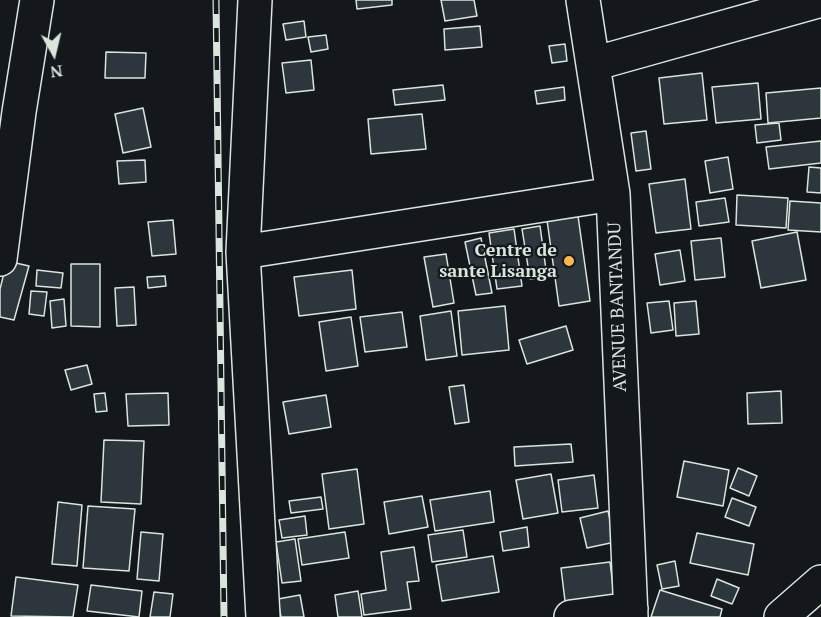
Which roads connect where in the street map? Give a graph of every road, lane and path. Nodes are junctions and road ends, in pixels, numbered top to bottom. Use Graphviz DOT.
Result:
graph roads {
  1 [pos="38,0"];
  2 [pos="255,0"];
  3 [pos="583,0"];
  4 [pos="821,0"];
  5 [pos="593,64"];
  6 [pos="613,194"];
  7 [pos="243,252"];
  8 [pos="0,259"];
  9 [pos="821,582"];
  10 [pos="631,613"];
  11 [pos="263,617"];
  12 [pos="571,617"];
  13 [pos="781,617"];
  1 -- 8 [label="street"];
  2 -- 7 [label="street"];
  3 -- 5 [label="street, AVENUE BANTANDU"];
  4 -- 5 [label="street"];
  5 -- 6 [label="street, AVENUE BANTANDU"];
  6 -- 7 [label="street"];
  6 -- 10 [label="street, AVENUE BANTANDU"];
  7 -- 11 [label="street"];
  9 -- 13 [label="street"];
  10 -- 12 [label="street"];
}
